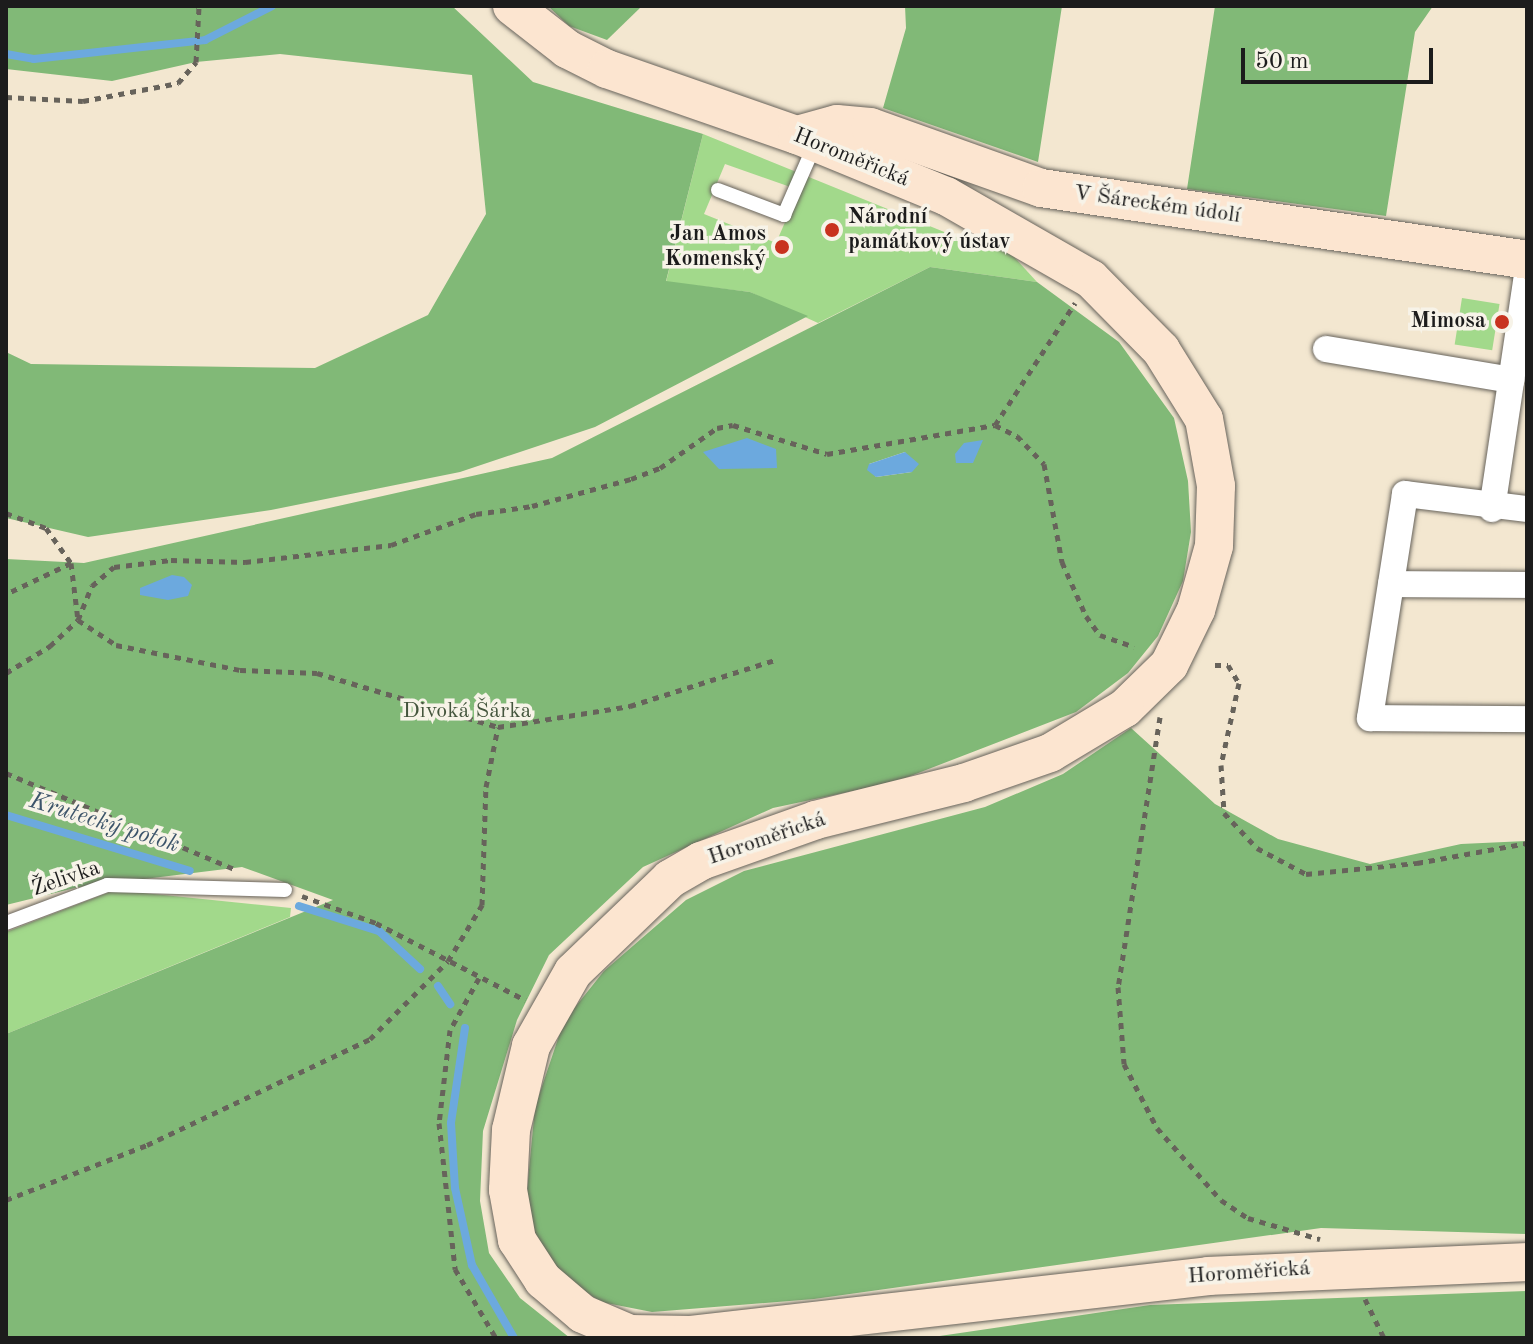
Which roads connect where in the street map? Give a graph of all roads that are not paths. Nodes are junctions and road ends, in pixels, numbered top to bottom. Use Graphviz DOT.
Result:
graph roads {
  1 [pos="512,6"];
  2 [pos="806,140"];
  3 [pos="718,190"];
  4 [pos="1527,260"];
  5 [pos="1527,274"];
  6 [pos="1326,349"];
  7 [pos="1511,380"];
  8 [pos="1492,509"];
  9 [pos="1527,509"];
  10 [pos="1391,584"];
  11 [pos="1527,585"];
  12 [pos="1527,719"];
  13 [pos="285,890"];
  14 [pos="6,923"];
  15 [pos="1527,1262"];
  16 [pos="629,1336"];
  1 -- 2 [label="main road, Horoměřická"];
  2 -- 3 [label="lane"];
  2 -- 4 [label="main road, V Šáreckém údolí"];
  2 -- 16 [label="main road, Horoměřická"];
  5 -- 7 [label="street"];
  6 -- 7 [label="street"];
  7 -- 8 [label="street"];
  8 -- 9 [label="street"];
  8 -- 10 [label="street"];
  10 -- 11 [label="street"];
  10 -- 12 [label="street"];
  13 -- 14 [label="lane, Želivka"];
  15 -- 16 [label="main road, Horoměřická"];
}
